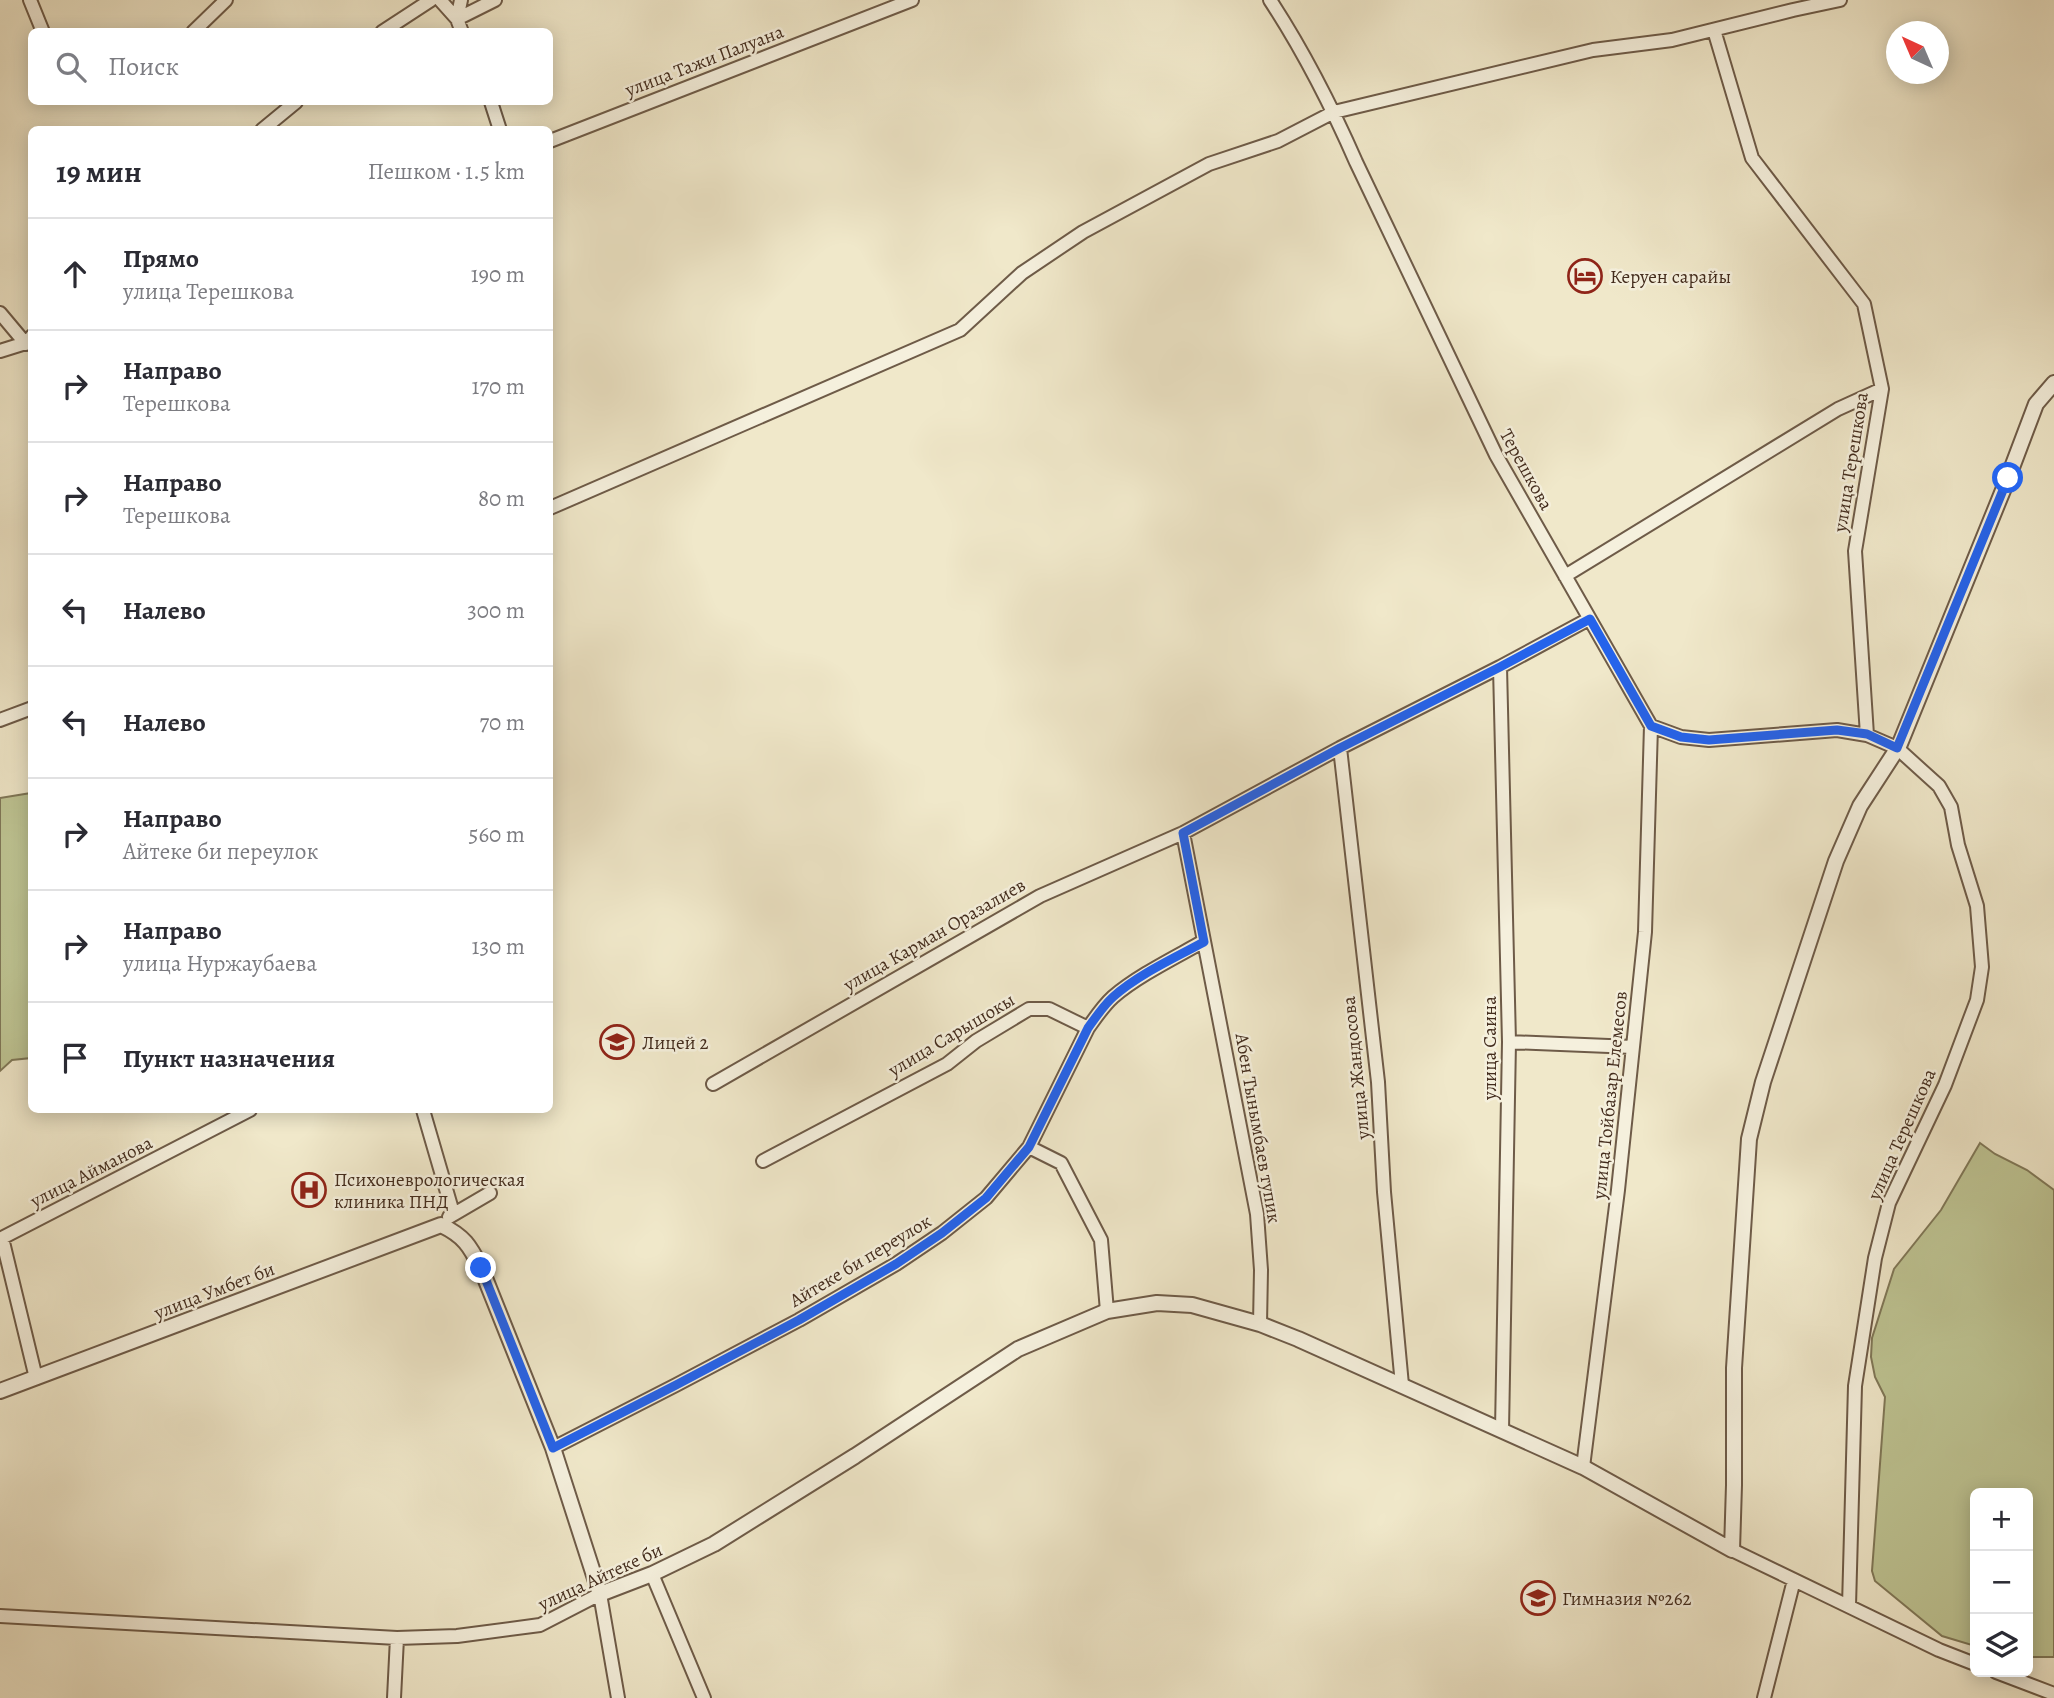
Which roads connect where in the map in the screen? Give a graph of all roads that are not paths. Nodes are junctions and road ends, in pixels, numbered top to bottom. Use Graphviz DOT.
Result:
graph roads {
  1 [pos="30,0"];
  2 [pos="226,0"];
  3 [pos="431,0"];
  4 [pos="440,0"];
  5 [pos="461,0"];
  6 [pos="495,0"];
  7 [pos="912,0"];
  8 [pos="1270,0"];
  9 [pos="1840,0"];
  10 [pos="460,25"];
  11 [pos="41,28"];
  12 [pos="197,28"];
  13 [pos="388,28"];
  14 [pos="1714,30"];
  15 [pos="292,105"];
  16 [pos="492,105"];
  17 [pos="1334,112"];
  18 [pos="267,126"];
  19 [pos="498,126"];
  20 [pos="553,140"];
  21 [pos="0,313"];
  22 [pos="28,338"];
  23 [pos="28,341"];
  24 [pos="0,351"];
  25 [pos="2054,383"];
  26 [pos="1882,389"];
  27 [pos="553,507"];
  28 [pos="1565,576"];
  29 [pos="1590,619"];
  30 [pos="1500,667"];
  31 [pos="28,710"];
  32 [pos="0,720"];
  33 [pos="1651,726"];
  34 [pos="1867,734"];
  35 [pos="1340,748"];
  36 [pos="1897,748"];
  37 [pos="1183,833"];
  38 [pos="1204,942"];
  39 [pos="1088,1028"];
  40 [pos="1509,1042"];
  41 [pos="1633,1047"];
  42 [pos="713,1084"];
  43 [pos="244,1113"];
  44 [pos="424,1113"];
  45 [pos="1029,1147"];
  46 [pos="763,1161"];
  47 [pos="490,1192"];
  48 [pos="453,1213"];
  49 [pos="441,1225"];
  50 [pos="1107,1311"];
  51 [pos="1260,1324"];
  52 [pos="36,1378"];
  53 [pos="1402,1385"];
  54 [pos="0,1391"];
  55 [pos="1502,1430"];
  56 [pos="553,1448"];
  57 [pos="1583,1467"];
  58 [pos="1732,1550"];
  59 [pos="652,1574"];
  60 [pos="1794,1580"];
  61 [pos="600,1594"];
  62 [pos="1849,1606"];
  63 [pos="0,1616"];
  64 [pos="397,1638"];
  65 [pos="1970,1662"];
  66 [pos="2009,1677"];
  67 [pos="2054,1694"];
  68 [pos="394,1698"];
  69 [pos="618,1698"];
  70 [pos="704,1698"];
  71 [pos="1764,1698"];
  1 -- 11 [label="street"];
  2 -- 12 [label="street"];
  3 -- 13 [label="street"];
  4 -- 10 [label="street"];
  5 -- 10 [label="street"];
  6 -- 10 [label="street"];
  7 -- 20 [label="street, улица Тажи Палуана"];
  8 -- 17 [label="street, Терешкова"];
  9 -- 14 [label="street"];
  14 -- 17 [label="street"];
  14 -- 26 [label="street, улица Терешкова"];
  15 -- 18 [label="street"];
  16 -- 19 [label="street"];
  17 -- 27 [label="street"];
  17 -- 28 [label="street, Терешкова"];
  21 -- 22 [label="street"];
  23 -- 24 [label="street"];
  25 -- 36 [label="street"];
  26 -- 28 [label="street"];
  26 -- 34 [label="street, улица Терешкова"];
  28 -- 29 [label="street, Терешкова"];
  29 -- 30 [label="street, улица Карман Оразалиев"];
  29 -- 33 [label="street, Терешкова"];
  30 -- 35 [label="street, улица Карман Оразалиев"];
  30 -- 40 [label="street, улица Саина"];
  31 -- 32 [label="street"];
  33 -- 34 [label="street"];
  33 -- 41 [label="street, улица Тойбазар Елемесов"];
  34 -- 36 [label="street"];
  35 -- 37 [label="street, улица Карман Оразалиев"];
  35 -- 53 [label="street, улица Жандосова"];
  36 -- 58 [label="street"];
  36 -- 62 [label="street, улица Терешкова"];
  37 -- 38 [label="street, Абен Тынымбаев тупик"];
  37 -- 42 [label="street, улица Карман Оразалиев"];
  38 -- 39 [label="street, Айтеке би переулок"];
  38 -- 51 [label="street, Абен Тынымбаев тупик"];
  39 -- 45 [label="street, Айтеке би переулок"];
  39 -- 46 [label="street, улица Сарышокы"];
  40 -- 41 [label="street"];
  40 -- 55 [label="street, улица Саина"];
  41 -- 57 [label="street, улица Тойбазар Елемесов"];
  43 -- 52 [label="street, улица Айманова"];
  44 -- 48 [label="street"];
  45 -- 50 [label="street"];
  45 -- 56 [label="street, Айтеке би переулок"];
  47 -- 48 [label="street"];
  48 -- 49 [label="street"];
  49 -- 52 [label="street, улица Умбет би"];
  49 -- 56 [label="street"];
  50 -- 51 [label="street, улица Айтеке би"];
  50 -- 59 [label="street, улица Айтеке би"];
  51 -- 53 [label="street, улица Айтеке би"];
  52 -- 54 [label="street, улица Умбет би"];
  53 -- 55 [label="street, улица Айтеке би"];
  55 -- 57 [label="street, улица Айтеке би"];
  56 -- 61 [label="street"];
  57 -- 58 [label="street, улица Айтеке би"];
  58 -- 60 [label="street"];
  59 -- 61 [label="street, улица Айтеке би"];
  59 -- 70 [label="street"];
  60 -- 62 [label="street"];
  60 -- 71 [label="street"];
  61 -- 64 [label="street, улица Айтеке би"];
  61 -- 69 [label="street"];
  62 -- 65 [label="street"];
  63 -- 64 [label="street, улица Айтеке би"];
  64 -- 68 [label="street"];
  66 -- 67 [label="street"];
}
